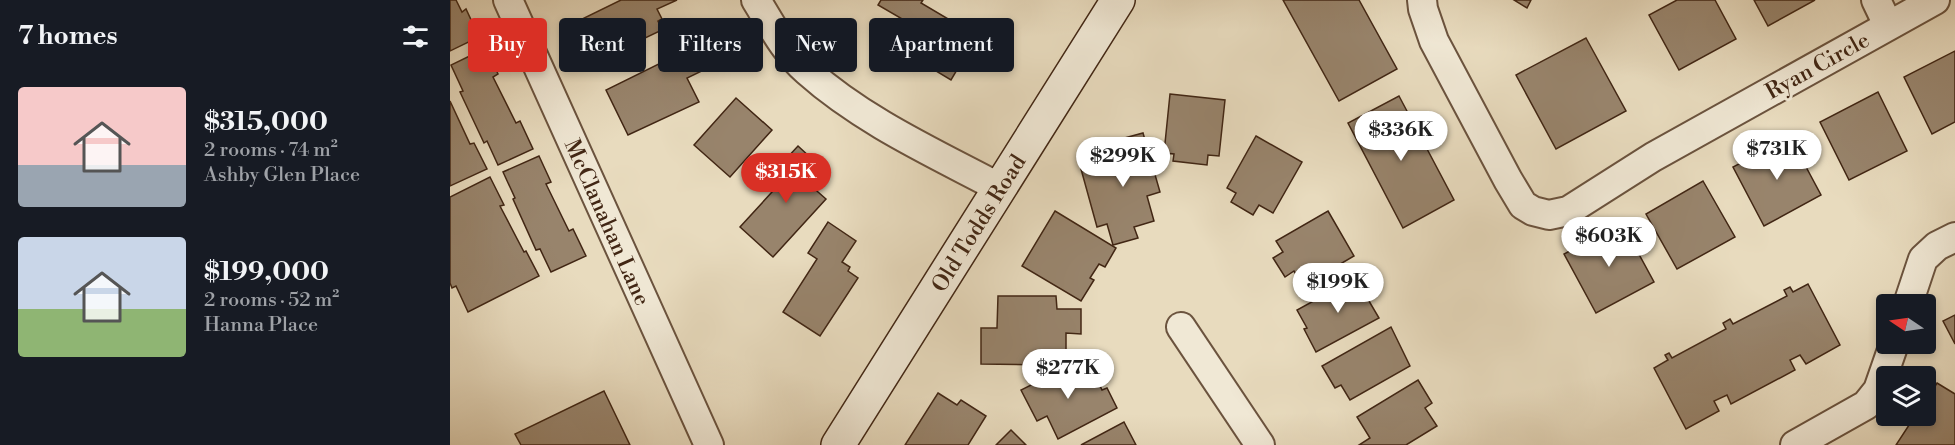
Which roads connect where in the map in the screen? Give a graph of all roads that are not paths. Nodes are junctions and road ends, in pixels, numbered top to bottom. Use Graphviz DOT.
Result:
graph roads {
  1 [pos="508,0"];
  2 [pos="756,0"];
  3 [pos="1118,0"];
  4 [pos="1422,0"];
  5 [pos="1935,0"];
  6 [pos="1882,12"];
  7 [pos="1000,188"];
  8 [pos="1955,237"];
  9 [pos="1911,294"];
  10 [pos="1181,327"];
  11 [pos="1891,354"];
  12 [pos="709,445"];
  13 [pos="838,445"];
  14 [pos="1260,445"];
  15 [pos="1795,445"];
  1 -- 12 [label="street, McClanahan Lane"];
  2 -- 7 [label="street"];
  3 -- 7 [label="main road, Old Todds Road"];
  4 -- 6 [label="street, Ryan Circle"];
  5 -- 6 [label="street, Ryan Circle"];
  7 -- 13 [label="main road, Old Todds Road"];
  8 -- 9 [label="street"];
  10 -- 14 [label="street"];
  11 -- 15 [label="street"];
}
